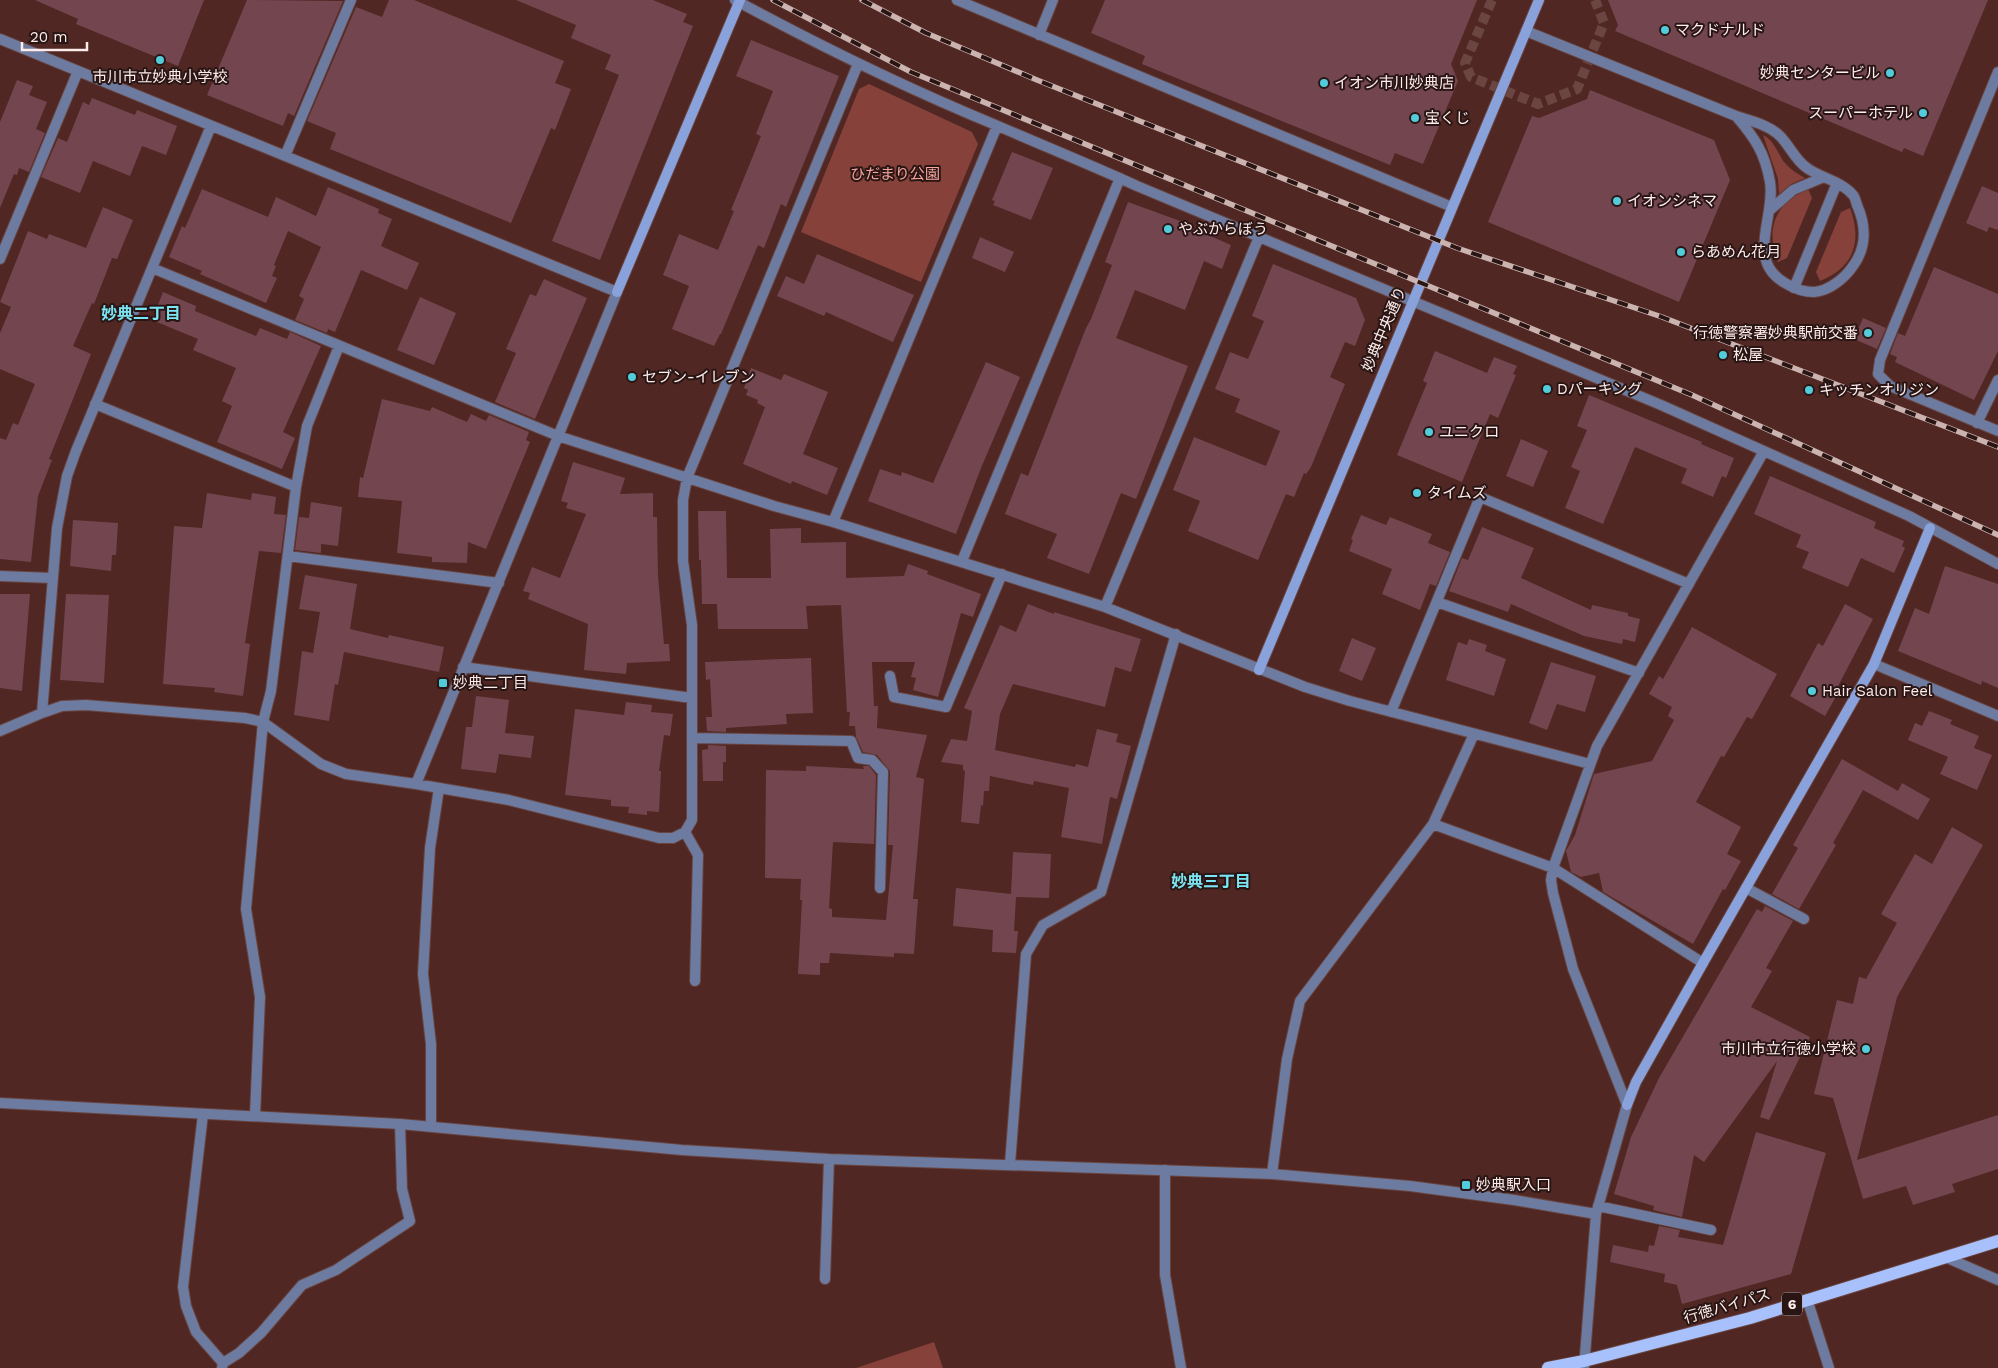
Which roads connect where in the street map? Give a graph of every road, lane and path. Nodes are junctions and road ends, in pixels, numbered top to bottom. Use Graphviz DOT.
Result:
graph roads {
  1 [pos="351,0"];
  2 [pos="957,0"];
  3 [pos="1053,0"];
  4 [pos="1539,0"];
  5 [pos="738,1"];
  6 [pos="1526,31"];
  7 [pos="1039,34"];
  8 [pos="0,39"];
  9 [pos="858,64"];
  10 [pos="78,71"];
  11 [pos="1998,72"];
  12 [pos="1736,116"];
  13 [pos="211,126"];
  14 [pos="997,126"];
  15 [pos="285,156"];
  16 [pos="1824,177"];
  17 [pos="1120,178"];
  18 [pos="1837,183"];
  19 [pos="1452,207"];
  20 [pos="1770,210"];
  21 [pos="1259,237"];
  22 [pos="0,259"];
  23 [pos="152,268"];
  24 [pos="1794,288"];
  25 [pos="617,292"];
  26 [pos="1412,300"];
  27 [pos="339,346"];
  28 [pos="1998,380"];
  29 [pos="96,404"];
  30 [pos="1977,422"];
  31 [pos="1998,431"];
  32 [pos="558,436"];
  33 [pos="1764,451"];
  34 [pos="687,478"];
  35 [pos="296,487"];
  36 [pos="833,522"];
  37 [pos="1930,528"];
  38 [pos="288,556"];
  39 [pos="962,561"];
  40 [pos="1998,564"];
  41 [pos="1002,574"];
  42 [pos="0,576"];
  43 [pos="52,578"];
  44 [pos="498,582"];
  45 [pos="1689,584"];
  46 [pos="1438,602"];
  47 [pos="1105,607"];
  48 [pos="1176,634"];
  49 [pos="1874,664"];
  50 [pos="463,667"];
  51 [pos="1259,670"];
  52 [pos="1640,673"];
  53 [pos="890,676"];
  54 [pos="692,698"];
  55 [pos="42,712"];
  56 [pos="1391,712"];
  57 [pos="1998,716"];
  58 [pos="263,722"];
  59 [pos="0,731"];
  60 [pos="1474,734"];
  61 [pos="693,738"];
  62 [pos="1590,764"];
  63 [pos="416,784"];
  64 [pos="439,788"];
  65 [pos="1433,824"];
  66 [pos="685,832"];
  67 [pos="1553,868"];
  68 [pos="880,888"];
  69 [pos="1746,888"];
  70 [pos="1804,919"];
  71 [pos="1703,963"];
  72 [pos="695,981"];
  73 [pos="0,1103"];
  74 [pos="1627,1105"];
  75 [pos="202,1114"];
  76 [pos="255,1116"];
  77 [pos="400,1124"];
  78 [pos="431,1126"];
  79 [pos="829,1159"];
  80 [pos="1010,1164"];
  81 [pos="1165,1170"];
  82 [pos="1272,1174"];
  83 [pos="1597,1210"];
  84 [pos="1711,1230"];
  85 [pos="1998,1241"];
  86 [pos="1945,1257"];
  87 [pos="825,1279"];
  88 [pos="1998,1280"];
  89 [pos="1807,1299"];
  90 [pos="223,1365"];
  91 [pos="1584,1365"];
  92 [pos="1181,1368"];
  93 [pos="1548,1368"];
  94 [pos="1830,1368"];
  1 -- 15 [label="street"];
  2 -- 7 [label="street"];
  3 -- 7 [label="street"];
  4 -- 6 [label="street, 妙典中央通り"];
  5 -- 9 [label="street"];
  5 -- 25 [label="street"];
  6 -- 12 [label="street"];
  6 -- 19 [label="street, 妙典中央通り"];
  7 -- 19 [label="street"];
  8 -- 10 [label="street"];
  9 -- 14 [label="street"];
  9 -- 34 [label="street"];
  10 -- 13 [label="street"];
  10 -- 22 [label="street"];
  11 -- 30 [label="street"];
  12 -- 16 [label="street"];
  12 -- 20 [label="street"];
  13 -- 15 [label="street"];
  13 -- 23 [label="street"];
  14 -- 17 [label="street"];
  14 -- 36 [label="street"];
  15 -- 25 [label="street"];
  16 -- 18 [label="street"];
  16 -- 20 [label="street"];
  17 -- 21 [label="street"];
  17 -- 39 [label="street"];
  18 -- 24 [label="street"];
  18 -- 24 [label="street"];
  19 -- 26 [label="street, 妙典中央通り"];
  20 -- 24 [label="street"];
  21 -- 26 [label="street"];
  21 -- 47 [label="street"];
  23 -- 27 [label="street"];
  23 -- 29 [label="street"];
  25 -- 32 [label="street"];
  26 -- 33 [label="street"];
  26 -- 51 [label="street, 妙典中央通り"];
  27 -- 32 [label="street"];
  27 -- 35 [label="street"];
  28 -- 30 [label="street"];
  29 -- 35 [label="street"];
  29 -- 43 [label="street"];
  30 -- 31 [label="street"];
  32 -- 34 [label="street"];
  32 -- 44 [label="street"];
  33 -- 37 [label="street"];
  33 -- 45 [label="street"];
  34 -- 36 [label="street"];
  34 -- 54 [label="street"];
  35 -- 38 [label="street"];
  36 -- 39 [label="street"];
  37 -- 40 [label="street"];
  37 -- 49 [label="street"];
  38 -- 44 [label="street"];
  38 -- 58 [label="street"];
  39 -- 41 [label="street"];
  41 -- 47 [label="street"];
  41 -- 53 [label="street"];
  42 -- 43 [label="street"];
  43 -- 55 [label="street"];
  44 -- 50 [label="street"];
  45 -- 46 [label="street"];
  45 -- 52 [label="street"];
  46 -- 52 [label="street"];
  46 -- 56 [label="street"];
  47 -- 48 [label="street"];
  48 -- 51 [label="street"];
  48 -- 80 [label="street"];
  49 -- 57 [label="street"];
  49 -- 69 [label="street"];
  50 -- 54 [label="street"];
  50 -- 63 [label="street"];
  51 -- 56 [label="street"];
  52 -- 62 [label="street"];
  54 -- 61 [label="street"];
  55 -- 58 [label="street"];
  55 -- 59 [label="street"];
  56 -- 60 [label="street"];
  58 -- 63 [label="street"];
  58 -- 76 [label="street"];
  60 -- 62 [label="street"];
  60 -- 65 [label="street"];
  61 -- 66 [label="street"];
  61 -- 68 [label="street"];
  62 -- 67 [label="street"];
  63 -- 64 [label="street"];
  64 -- 66 [label="street"];
  64 -- 78 [label="street"];
  65 -- 67 [label="street"];
  65 -- 82 [label="street"];
  66 -- 72 [label="street"];
  67 -- 71 [label="street"];
  67 -- 74 [label="street"];
  69 -- 70 [label="street"];
  69 -- 71 [label="street"];
  71 -- 74 [label="street"];
  73 -- 75 [label="street"];
  74 -- 83 [label="street"];
  75 -- 76 [label="street"];
  75 -- 90 [label="street"];
  76 -- 77 [label="street"];
  77 -- 78 [label="street"];
  77 -- 90 [label="street"];
  78 -- 79 [label="street"];
  79 -- 80 [label="street"];
  79 -- 87 [label="street"];
  80 -- 81 [label="street"];
  81 -- 82 [label="street"];
  81 -- 92 [label="street"];
  82 -- 83 [label="street"];
  83 -- 84 [label="street"];
  83 -- 91 [label="street"];
  85 -- 86 [label="main road, 行徳バイパス / 6"];
  86 -- 88 [label="street"];
  86 -- 89 [label="main road, 行徳バイパス / 6"];
  89 -- 91 [label="main road, 行徳バイパス / 6"];
  89 -- 94 [label="street"];
  91 -- 93 [label="main road, 行徳バイパス / 6"];
}
